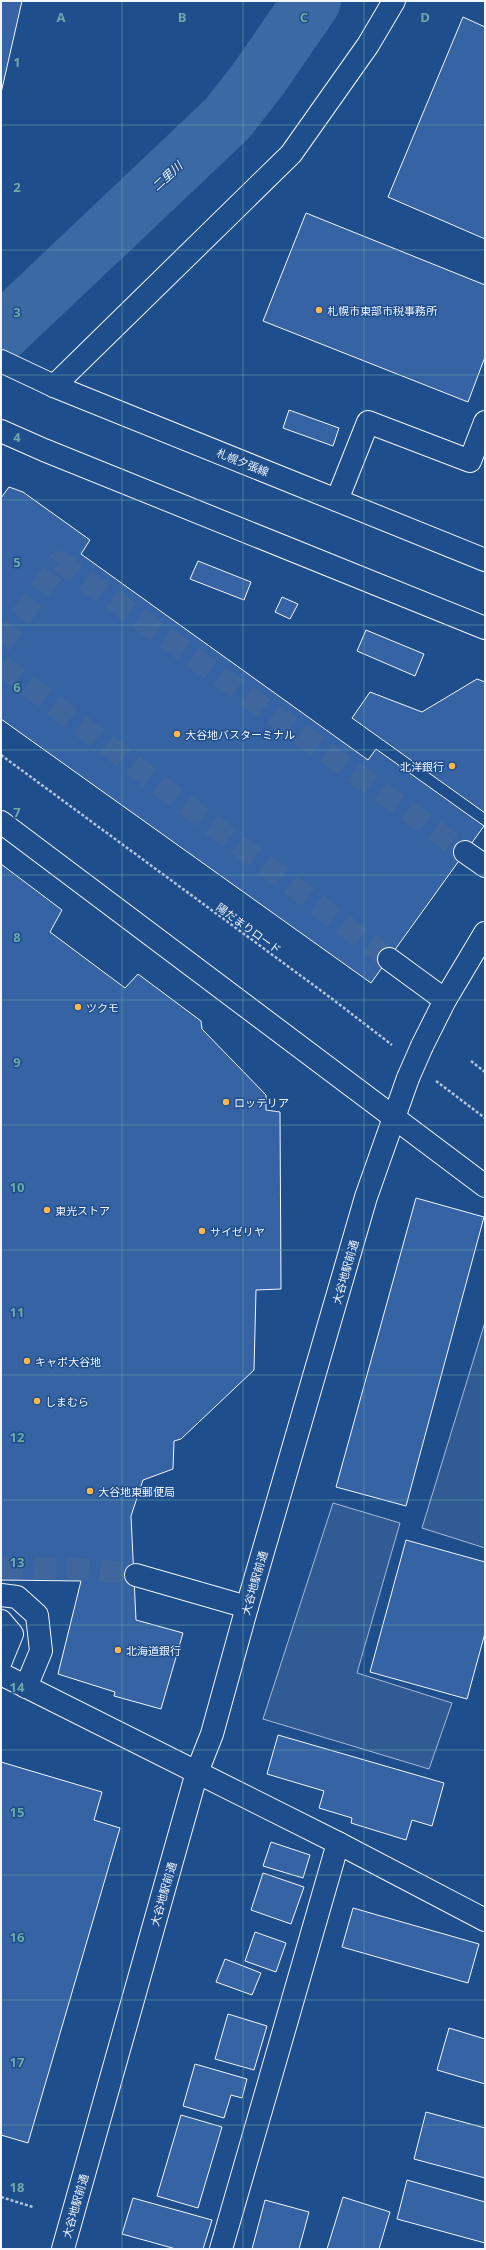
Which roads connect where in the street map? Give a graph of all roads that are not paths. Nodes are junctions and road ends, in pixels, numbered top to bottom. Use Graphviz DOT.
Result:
graph roads {
  1 [pos="394,1"];
  2 [pos="1,361"];
  3 [pos="54,386"];
  4 [pos="485,422"];
  5 [pos="1,431"];
  6 [pos="337,500"];
  7 [pos="485,560"];
  8 [pos="485,628"];
  9 [pos="1,822"];
  10 [pos="465,852"];
  11 [pos="485,866"];
  12 [pos="485,933"];
  13 [pos="389,959"];
  14 [pos="445,1000"];
  15 [pos="393,1117"];
  16 [pos="485,1186"];
  17 [pos="136,1575"];
  18 [pos="1,1596"];
  19 [pos="247,1607"];
  20 [pos="1,1621"];
  21 [pos="1,1661"];
  22 [pos="1,1674"];
  23 [pos="26,1687"];
  24 [pos="197,1772"];
  25 [pos="338,1843"];
  26 [pos="485,1920"];
  27 [pos="63,2249"];
  28 [pos="221,2249"];
  1 -- 3 [label="street"];
  2 -- 3 [label="street, 札幌夕張線"];
  3 -- 6 [label="street, 札幌夕張線"];
  4 -- 6 [label="street"];
  5 -- 8 [label="street"];
  6 -- 7 [label="street, 札幌夕張線"];
  9 -- 15 [label="street"];
  10 -- 11 [label="street"];
  12 -- 14 [label="street, 大谷地駅前通"];
  13 -- 14 [label="street"];
  14 -- 15 [label="street, 大谷地駅前通, bridge"];
  15 -- 16 [label="street"];
  15 -- 19 [label="street, 大谷地駅前通"];
  17 -- 19 [label="street"];
  18 -- 23 [label="street"];
  19 -- 24 [label="street, 大谷地駅前通"];
  20 -- 21 [label="street"];
  22 -- 23 [label="street"];
  23 -- 24 [label="street"];
  24 -- 25 [label="street"];
  24 -- 27 [label="street, 大谷地駅前通"];
  25 -- 26 [label="street"];
  25 -- 28 [label="street"];
}
